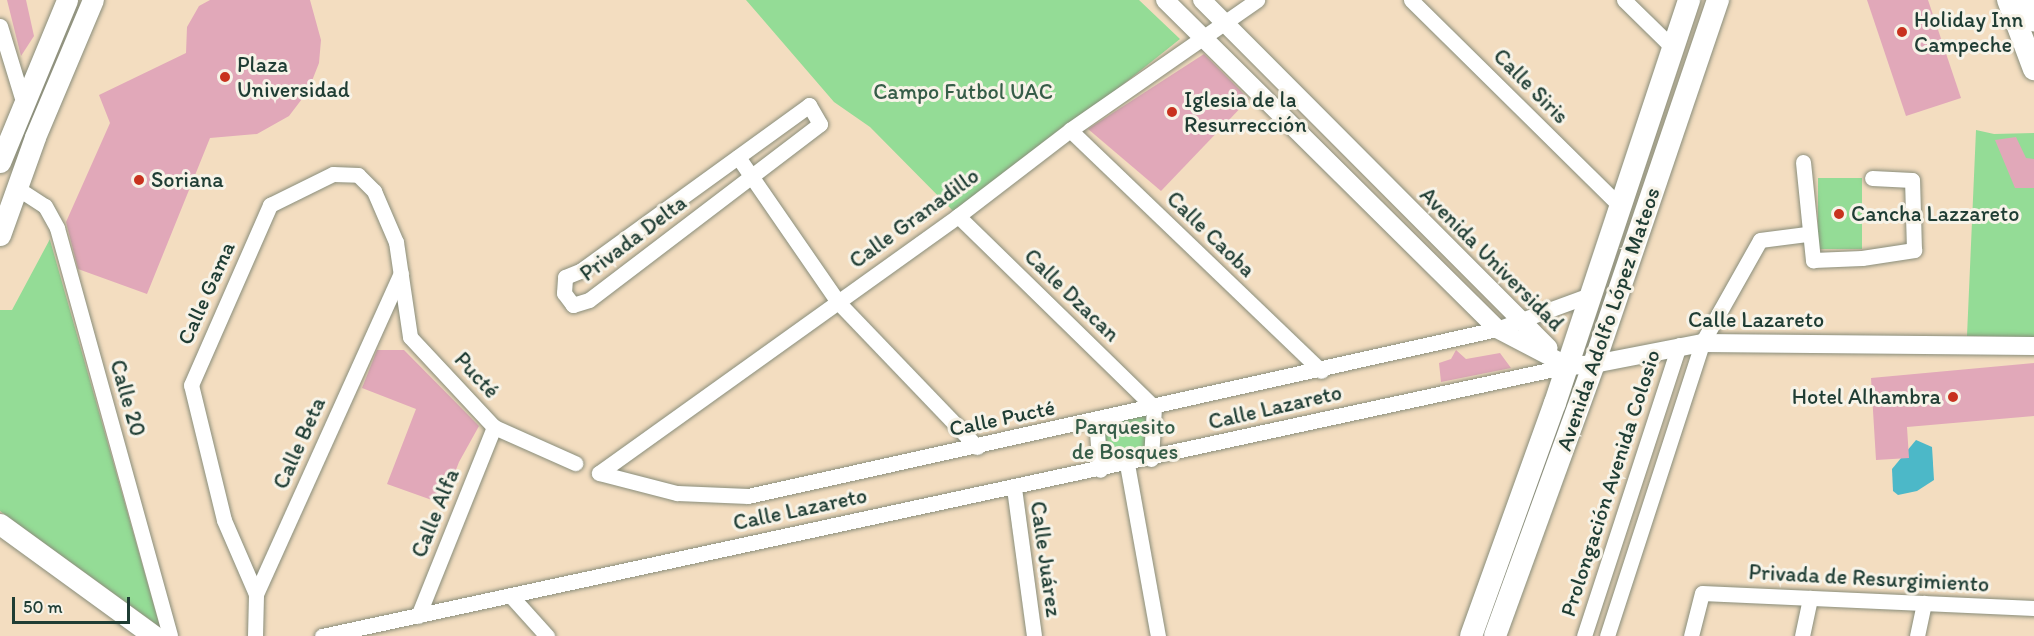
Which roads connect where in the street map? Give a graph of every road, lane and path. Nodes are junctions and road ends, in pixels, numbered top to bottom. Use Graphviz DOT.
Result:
graph roads {
  1 [pos="67,0"];
  2 [pos="93,0"];
  3 [pos="1164,0"];
  4 [pos="1202,0"];
  5 [pos="1257,0"];
  6 [pos="1411,0"];
  7 [pos="1624,0"];
  8 [pos="1689,0"];
  9 [pos="1718,0"];
  10 [pos="2008,0"];
  11 [pos="2026,0"];
  12 [pos="2034,20"];
  13 [pos="1225,24"];
  14 [pos="0,26"];
  15 [pos="1202,38"];
  16 [pos="1672,47"];
  17 [pos="2034,69"];
  18 [pos="23,101"];
  19 [pos="1070,130"];
  20 [pos="35,137"];
  21 [pos="738,157"];
  22 [pos="0,162"];
  23 [pos="1803,162"];
  24 [pos="751,175"];
  25 [pos="1872,178"];
  26 [pos="17,188"];
  27 [pos="1619,205"];
  28 [pos="657,215"];
  29 [pos="958,216"];
  30 [pos="631,234"];
  31 [pos="674,234"];
  32 [pos="1808,234"];
  33 [pos="0,235"];
  34 [pos="653,251"];
  35 [pos="401,273"];
  36 [pos="1590,295"];
  37 [pos="838,302"];
  38 [pos="1518,321"];
  39 [pos="1497,329"];
  40 [pos="1702,343"];
  41 [pos="1679,345"];
  42 [pos="2034,346"];
  43 [pos="1594,364"];
  44 [pos="1568,366"];
  45 [pos="1321,371"];
  46 [pos="1154,407"];
  47 [pos="1096,420"];
  48 [pos="494,427"];
  49 [pos="977,447"];
  50 [pos="1151,459"];
  51 [pos="575,463"];
  52 [pos="1127,464"];
  53 [pos="1100,470"];
  54 [pos="599,473"];
  55 [pos="1014,488"];
  56 [pos="0,524"];
  57 [pos="256,594"];
  58 [pos="512,596"];
  59 [pos="1810,598"];
  60 [pos="1924,603"];
  61 [pos="2034,608"];
  62 [pos="418,616"];
  63 [pos="154,636"];
  64 [pos="171,636"];
  65 [pos="255,636"];
  66 [pos="322,636"];
  67 [pos="547,636"];
  68 [pos="1034,636"];
  69 [pos="1158,636"];
  70 [pos="1471,636"];
  71 [pos="1495,636"];
  72 [pos="1584,636"];
  73 [pos="1607,636"];
  74 [pos="1691,636"];
  75 [pos="1802,636"];
  76 [pos="1917,636"];
  1 -- 18 [label="main road"];
  2 -- 20 [label="main road"];
  3 -- 15 [label="street, Avenida Universidad"];
  4 -- 13 [label="street, Avenida Universidad"];
  5 -- 13 [label="street, Calle Granadillo"];
  6 -- 27 [label="street, Calle Siris"];
  7 -- 16 [label="street"];
  8 -- 16 [label="main road, Avenida Adolfo López Mateos"];
  9 -- 43 [label="main road, Avenida Adolfo López Mateos"];
  10 -- 17 [label="main road"];
  11 -- 12 [label="main road"];
  13 -- 15 [label="street, Calle Granadillo"];
  13 -- 38 [label="street, Avenida Universidad"];
  14 -- 18 [label="street"];
  15 -- 19 [label="street, Calle Granadillo"];
  15 -- 39 [label="street, Avenida Universidad"];
  16 -- 27 [label="main road, Avenida Adolfo López Mateos"];
  18 -- 20 [label="main road"];
  18 -- 22 [label="main road"];
  19 -- 29 [label="street, Calle Granadillo"];
  19 -- 45 [label="street, Calle Caoba"];
  20 -- 26 [label="main road"];
  21 -- 24 [label="street"];
  21 -- 24 [label="street, Privada Delta"];
  21 -- 28 [label="street, Privada Delta"];
  23 -- 32 [label="street"];
  24 -- 31 [label="street, Privada Delta"];
  24 -- 37 [label="street"];
  25 -- 32 [label="street"];
  26 -- 33 [label="main road"];
  26 -- 64 [label="street, Calle 20"];
  27 -- 36 [label="main road, Avenida Adolfo López Mateos"];
  28 -- 30 [label="street, Privada Delta"];
  28 -- 31 [label="street"];
  29 -- 37 [label="street, Calle Granadillo"];
  29 -- 46 [label="street, Calle Dzacan"];
  30 -- 34 [label="street"];
  30 -- 34 [label="street, Privada Delta"];
  31 -- 34 [label="street, Privada Delta"];
  32 -- 40 [label="street"];
  35 -- 48 [label="street, Pucté"];
  35 -- 57 [label="street, Calle Beta"];
  35 -- 57 [label="street, Calle Gama"];
  36 -- 38 [label="street, Calle Pucté"];
  36 -- 44 [label="main road, Avenida Adolfo López Mateos"];
  37 -- 49 [label="street"];
  37 -- 54 [label="street, Calle Granadillo"];
  38 -- 39 [label="street, Calle Pucté"];
  38 -- 44 [label="street, Avenida Universidad"];
  39 -- 44 [label="street, Avenida Universidad"];
  39 -- 45 [label="street, Calle Pucté"];
  40 -- 41 [label="street, Calle Lazareto"];
  40 -- 42 [label="street, Calle Lazareto"];
  40 -- 73 [label="street"];
  41 -- 43 [label="street, Calle Lazareto"];
  41 -- 72 [label="street, Prolongación Avenida Colosio"];
  43 -- 44 [label="street, Calle Lazareto"];
  43 -- 71 [label="main road, Avenida Adolfo López Mateos"];
  44 -- 50 [label="street, Calle Lazareto"];
  44 -- 70 [label="main road, Avenida Adolfo López Mateos"];
  45 -- 46 [label="street, Calle Pucté"];
  46 -- 47 [label="street, Calle Pucté"];
  46 -- 50 [label="street"];
  47 -- 49 [label="street, Calle Pucté"];
  47 -- 53 [label="street"];
  48 -- 51 [label="street, Pucté"];
  48 -- 62 [label="street, Calle Alfa"];
  49 -- 54 [label="street, Calle Pucté"];
  50 -- 52 [label="street, Calle Lazareto"];
  52 -- 53 [label="street, Calle Lazareto"];
  52 -- 69 [label="street"];
  53 -- 55 [label="street, Calle Lazareto"];
  55 -- 58 [label="street, Calle Lazareto"];
  55 -- 68 [label="street, Calle Juárez"];
  56 -- 63 [label="main road"];
  57 -- 65 [label="street, Calle Beta"];
  58 -- 62 [label="street, Calle Lazareto"];
  58 -- 67 [label="street"];
  59 -- 60 [label="street, Privada de Resurgimiento"];
  59 -- 74 [label="street, Privada de Resurgimiento"];
  59 -- 75 [label="street"];
  60 -- 61 [label="street, Privada de Resurgimiento"];
  60 -- 76 [label="street"];
  62 -- 66 [label="street, Calle Lazareto"];
}
